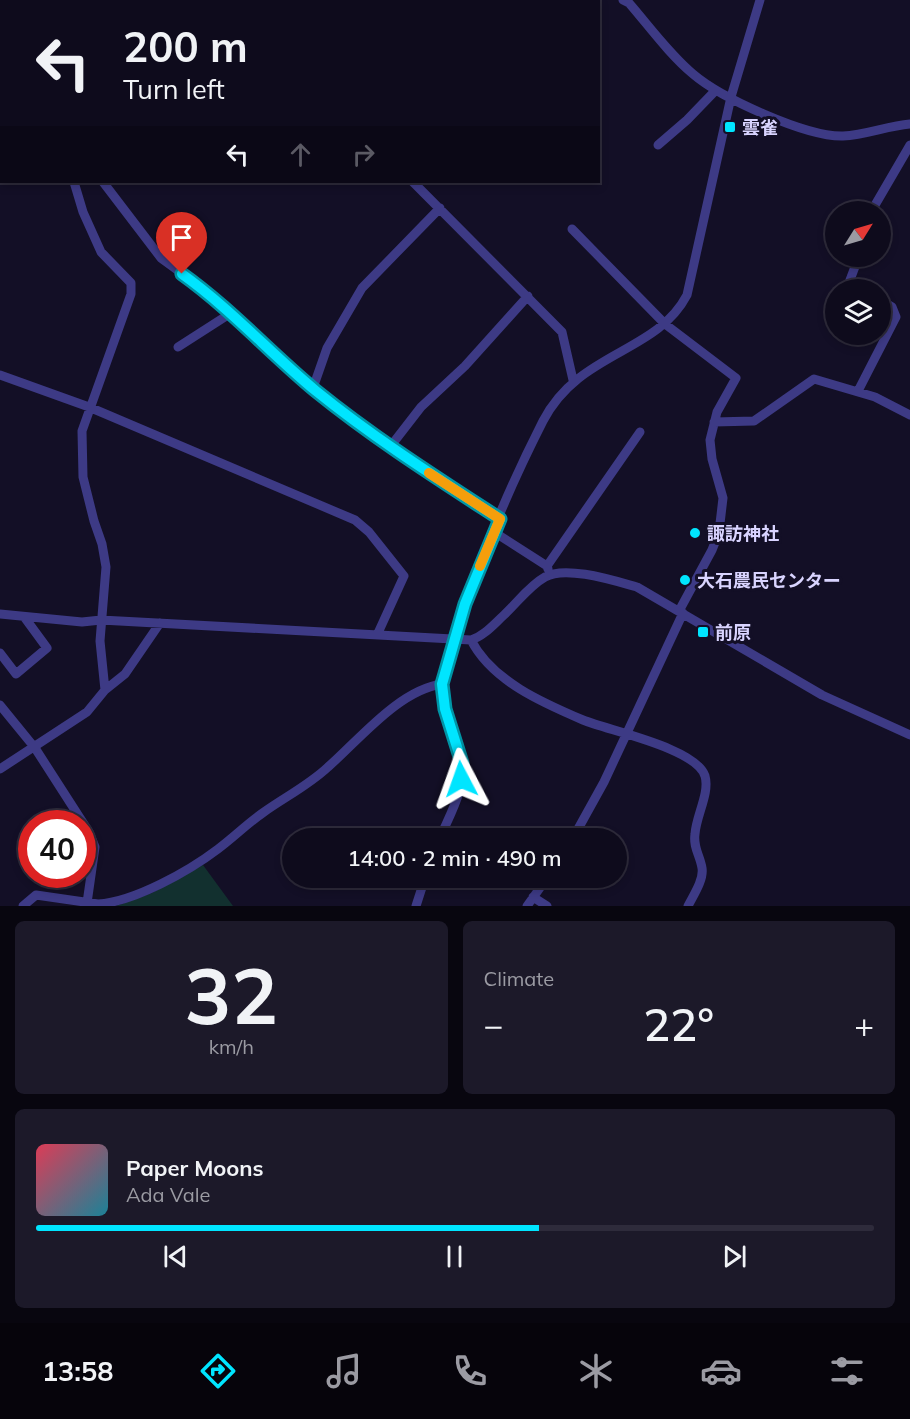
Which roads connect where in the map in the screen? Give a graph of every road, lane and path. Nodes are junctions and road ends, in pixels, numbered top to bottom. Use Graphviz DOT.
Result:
graph roads {
  1 [pos="623,0"];
  2 [pos="760,0"];
  3 [pos="715,91"];
  4 [pos="731,97"];
  5 [pos="910,124"];
  6 [pos="658,145"];
  7 [pos="910,145"];
  8 [pos="74,183"];
  9 [pos="104,183"];
  10 [pos="414,183"];
  11 [pos="877,201"];
  12 [pos="440,208"];
  13 [pos="572,229"];
  14 [pos="528,296"];
  15 [pos="891,306"];
  16 [pos="231,312"];
  17 [pos="665,324"];
  18 [pos="891,327"];
  19 [pos="882,345"];
  20 [pos="178,347"];
  21 [pos="0,375"];
  22 [pos="573,380"];
  23 [pos="313,388"];
  24 [pos="858,391"];
  25 [pos="89,407"];
  26 [pos="910,415"];
  27 [pos="714,422"];
  28 [pos="640,432"];
  29 [pos="390,447"];
  30 [pos="500,519"];
  31 [pos="494,532"];
  32 [pos="549,570"];
  33 [pos="681,612"];
  34 [pos="0,614"];
  35 [pos="25,618"];
  36 [pos="100,620"];
  37 [pos="160,622"];
  38 [pos="378,633"];
  39 [pos="456,638"];
  40 [pos="471,640"];
  41 [pos="0,653"];
  42 [pos="442,684"];
  43 [pos="105,690"];
  44 [pos="0,705"];
  45 [pos="625,734"];
  46 [pos="910,735"];
  47 [pos="35,748"];
  48 [pos="0,769"];
  49 [pos="444,828"];
  50 [pos="579,828"];
  51 [pos="422,888"];
  52 [pos="540,888"];
  53 [pos="533,897"];
  54 [pos="87,903"];
  55 [pos="23,906"];
  56 [pos="416,906"];
  57 [pos="527,906"];
  58 [pos="547,906"];
  59 [pos="688,906"];
  1 -- 3 [label="street"];
  2 -- 4 [label="street"];
  3 -- 4 [label="street"];
  3 -- 6 [label="street"];
  4 -- 5 [label="street"];
  4 -- 17 [label="street"];
  7 -- 11 [label="street"];
  8 -- 25 [label="street"];
  9 -- 16 [label="street"];
  10 -- 12 [label="street"];
  12 -- 14 [label="street"];
  12 -- 23 [label="street"];
  13 -- 17 [label="street"];
  14 -- 22 [label="street"];
  14 -- 29 [label="street"];
  15 -- 18 [label="street"];
  16 -- 20 [label="street"];
  16 -- 23 [label="street"];
  17 -- 22 [label="street"];
  17 -- 27 [label="street"];
  19 -- 24 [label="street"];
  21 -- 25 [label="street"];
  22 -- 30 [label="street"];
  23 -- 29 [label="street"];
  24 -- 26 [label="street"];
  24 -- 27 [label="street"];
  25 -- 36 [label="street"];
  25 -- 38 [label="street"];
  27 -- 33 [label="street"];
  28 -- 32 [label="street"];
  29 -- 30 [label="street"];
  30 -- 31 [label="street"];
  31 -- 32 [label="street"];
  31 -- 39 [label="street"];
  32 -- 33 [label="street"];
  32 -- 40 [label="street"];
  33 -- 45 [label="street"];
  33 -- 46 [label="street"];
  34 -- 35 [label="street"];
  35 -- 36 [label="street"];
  35 -- 41 [label="street"];
  36 -- 37 [label="street"];
  36 -- 43 [label="street"];
  37 -- 38 [label="street"];
  37 -- 43 [label="street"];
  38 -- 39 [label="street"];
  39 -- 40 [label="street"];
  39 -- 42 [label="street"];
  40 -- 45 [label="street"];
  42 -- 49 [label="street"];
  42 -- 54 [label="street"];
  43 -- 47 [label="street"];
  44 -- 47 [label="street"];
  45 -- 50 [label="street"];
  45 -- 59 [label="street"];
  47 -- 48 [label="street"];
  47 -- 54 [label="street"];
  51 -- 56 [label="street"];
  52 -- 53 [label="street"];
  53 -- 57 [label="street"];
  53 -- 58 [label="street"];
  54 -- 55 [label="street"];
}
